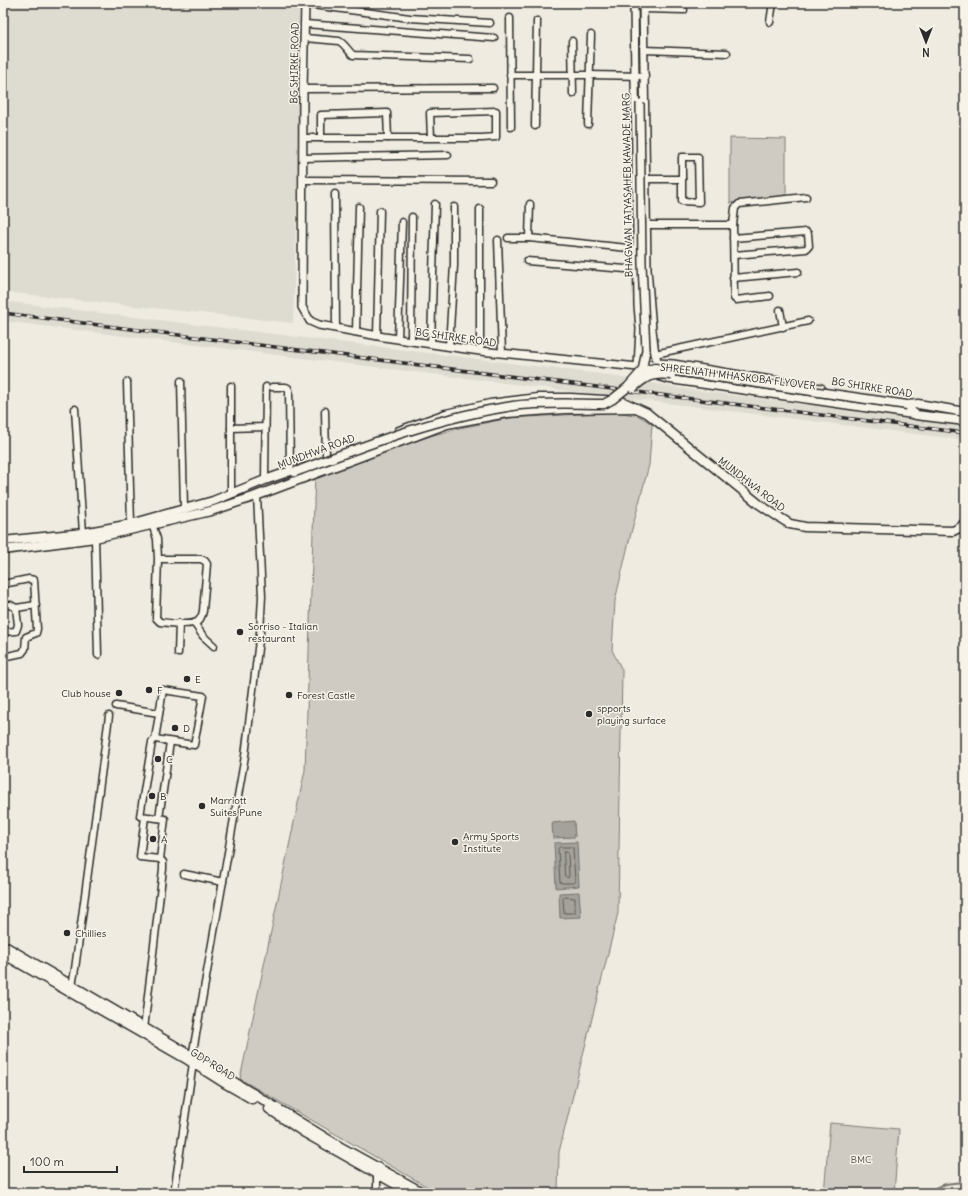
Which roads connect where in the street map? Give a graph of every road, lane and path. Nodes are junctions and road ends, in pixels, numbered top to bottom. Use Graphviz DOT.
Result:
graph roads {
  1 [pos="634,3"];
  2 [pos="773,3"];
  3 [pos="305,4"];
  4 [pos="643,6"];
  5 [pos="684,10"];
  6 [pos="510,18"];
  7 [pos="537,21"];
  8 [pos="770,22"];
  9 [pos="490,23"];
  10 [pos="305,24"];
  11 [pos="591,35"];
  12 [pos="304,38"];
  13 [pos="494,38"];
  14 [pos="572,41"];
  15 [pos="644,50"];
  16 [pos="727,53"];
  17 [pos="470,59"];
  18 [pos="510,75"];
  19 [pos="537,75"];
  20 [pos="572,75"];
  21 [pos="589,75"];
  22 [pos="645,76"];
  23 [pos="636,80"];
  24 [pos="493,88"];
  25 [pos="303,89"];
  26 [pos="573,94"];
  27 [pos="588,124"];
  28 [pos="535,126"];
  29 [pos="511,127"];
  30 [pos="303,138"];
  31 [pos="321,138"];
  32 [pos="388,138"];
  33 [pos="431,138"];
  34 [pos="448,155"];
  35 [pos="303,158"];
  36 [pos="646,179"];
  37 [pos="682,179"];
  38 [pos="303,180"];
  39 [pos="491,181"];
  40 [pos="335,194"];
  41 [pos="806,197"];
  42 [pos="435,204"];
  43 [pos="530,204"];
  44 [pos="359,207"];
  45 [pos="454,207"];
  46 [pos="480,209"];
  47 [pos="380,211"];
  48 [pos="412,217"];
  49 [pos="402,222"];
  50 [pos="647,225"];
  51 [pos="733,225"];
  52 [pos="508,238"];
  53 [pos="529,238"];
  54 [pos="733,238"];
  55 [pos="498,240"];
  56 [pos="638,249"];
  57 [pos="734,255"];
  58 [pos="526,261"];
  59 [pos="638,270"];
  60 [pos="798,272"];
  61 [pos="733,278"];
  62 [pos="770,296"];
  63 [pos="780,310"];
  64 [pos="808,321"];
  65 [pos="783,327"];
  66 [pos="336,328"];
  67 [pos="356,332"];
  68 [pos="377,336"];
  69 [pos="398,339"];
  70 [pos="411,341"];
  71 [pos="431,344"];
  72 [pos="449,346"];
  73 [pos="480,351"];
  74 [pos="502,353"];
  75 [pos="655,354"];
  76 [pos="658,363"];
  77 [pos="648,364"];
  78 [pos="640,369"];
  79 [pos="181,381"];
  80 [pos="127,382"];
  81 [pos="231,386"];
  82 [pos="918,404"];
  83 [pos="908,407"];
  84 [pos="637,408"];
  85 [pos="75,409"];
  86 [pos="325,411"];
  87 [pos="965,412"];
  88 [pos="916,415"];
  89 [pos="965,421"];
  90 [pos="265,427"];
  91 [pos="231,428"];
  92 [pos="326,458"];
  93 [pos="294,473"];
  94 [pos="261,481"];
  95 [pos="269,491"];
  96 [pos="231,494"];
  97 [pos="257,496"];
  98 [pos="184,508"];
  99 [pos="965,522"];
  100 [pos="131,524"];
  101 [pos="152,524"];
  102 [pos="83,533"];
  103 [pos="95,538"];
  104 [pos="3,541"];
  105 [pos="3,550"];
  106 [pos="158,559"];
  107 [pos="3,584"];
  108 [pos="36,605"];
  109 [pos="3,606"];
  110 [pos="16,608"];
  111 [pos="179,623"];
  112 [pos="194,623"];
  113 [pos="3,632"];
  114 [pos="214,646"];
  115 [pos="178,653"];
  116 [pos="98,655"];
  117 [pos="3,657"];
  118 [pos="116,706"];
  119 [pos="159,713"];
  120 [pos="109,716"];
  121 [pos="155,739"];
  122 [pos="170,742"];
  123 [pos="145,816"];
  124 [pos="159,818"];
  125 [pos="160,859"];
  126 [pos="184,874"];
  127 [pos="223,882"];
  128 [pos="3,945"];
  129 [pos="3,954"];
  130 [pos="72,986"];
  131 [pos="144,1028"];
  132 [pos="193,1060"];
  133 [pos="377,1175"];
  134 [pos="174,1193"];
  135 [pos="377,1193"];
  136 [pos="411,1193"];
  137 [pos="424,1193"];
  1 -- 23 [label="street, BHAGWAN TATYASAHEB KAWADE MARG"];
  2 -- 8 [label="street"];
  3 -- 9 [label="street"];
  3 -- 10 [label="street, BG SHIRKE ROAD"];
  4 -- 5 [label="street"];
  4 -- 15 [label="street, BHAGWAN TATYASAHEB KAWADE MARG"];
  6 -- 18 [label="street"];
  7 -- 19 [label="street"];
  10 -- 12 [label="street, BG SHIRKE ROAD"];
  10 -- 13 [label="street"];
  11 -- 21 [label="street"];
  12 -- 17 [label="street"];
  12 -- 25 [label="street, BG SHIRKE ROAD"];
  14 -- 20 [label="street"];
  15 -- 16 [label="street"];
  15 -- 22 [label="street, BHAGWAN TATYASAHEB KAWADE MARG"];
  18 -- 19 [label="street"];
  18 -- 29 [label="street"];
  19 -- 20 [label="street"];
  19 -- 28 [label="street"];
  20 -- 21 [label="street"];
  20 -- 26 [label="street"];
  21 -- 23 [label="street"];
  21 -- 27 [label="street"];
  22 -- 23 [label="street"];
  22 -- 36 [label="street, BHAGWAN TATYASAHEB KAWADE MARG"];
  23 -- 56 [label="street, BHAGWAN TATYASAHEB KAWADE MARG"];
  23 -- 78 [label="street, bridge"];
  24 -- 25 [label="street"];
  25 -- 30 [label="street, BG SHIRKE ROAD"];
  30 -- 31 [label="street"];
  30 -- 35 [label="street, BG SHIRKE ROAD"];
  31 -- 32 [label="street"];
  31 -- 32 [label="street"];
  32 -- 33 [label="street"];
  33 -- 33 [label="street"];
  34 -- 35 [label="street"];
  35 -- 38 [label="street, BG SHIRKE ROAD"];
  36 -- 37 [label="street"];
  36 -- 50 [label="street, BHAGWAN TATYASAHEB KAWADE MARG"];
  37 -- 37 [label="street"];
  38 -- 39 [label="street"];
  38 -- 66 [label="street, BG SHIRKE ROAD"];
  40 -- 66 [label="street"];
  41 -- 51 [label="street"];
  42 -- 71 [label="street"];
  43 -- 53 [label="street"];
  44 -- 67 [label="street"];
  45 -- 72 [label="street"];
  46 -- 73 [label="street"];
  47 -- 68 [label="street"];
  48 -- 70 [label="street"];
  49 -- 69 [label="street"];
  50 -- 51 [label="street"];
  50 -- 75 [label="street, BHAGWAN TATYASAHEB KAWADE MARG"];
  51 -- 54 [label="street"];
  52 -- 53 [label="street"];
  53 -- 56 [label="street"];
  54 -- 57 [label="street"];
  54 -- 57 [label="street"];
  55 -- 74 [label="street"];
  56 -- 59 [label="street, BHAGWAN TATYASAHEB KAWADE MARG"];
  57 -- 61 [label="street"];
  58 -- 59 [label="street"];
  59 -- 78 [label="street, BHAGWAN TATYASAHEB KAWADE MARG"];
  60 -- 61 [label="street"];
  61 -- 62 [label="street"];
  63 -- 65 [label="street"];
  64 -- 65 [label="street"];
  65 -- 75 [label="street"];
  66 -- 67 [label="street, BG SHIRKE ROAD"];
  67 -- 68 [label="street, BG SHIRKE ROAD"];
  68 -- 69 [label="street, BG SHIRKE ROAD"];
  69 -- 70 [label="street, BG SHIRKE ROAD"];
  70 -- 71 [label="street, BG SHIRKE ROAD"];
  71 -- 72 [label="street, BG SHIRKE ROAD"];
  72 -- 73 [label="street, BG SHIRKE ROAD"];
  73 -- 74 [label="street, BG SHIRKE ROAD"];
  74 -- 78 [label="street, BG SHIRKE ROAD"];
  75 -- 76 [label="street, BHAGWAN TATYASAHEB KAWADE MARG"];
  76 -- 77 [label="street, BG SHIRKE ROAD"];
  76 -- 82 [label="street, BG SHIRKE ROAD"];
  77 -- 78 [label="street, BG SHIRKE ROAD"];
  77 -- 88 [label="street"];
  78 -- 83 [label="main road, SHREENATH MHASKOBA FLYOVER, bridge"];
  78 -- 93 [label="main road, SHREENATH MHASKOBA FLYOVER, bridge"];
  79 -- 98 [label="street"];
  80 -- 100 [label="street"];
  81 -- 91 [label="street"];
  82 -- 83 [label="main road, SHREENATH MHASKOBA FLYOVER"];
  82 -- 87 [label="main road, SHREENATH MHASKOBA FLYOVER"];
  83 -- 88 [label="main road, SHREENATH MHASKOBA FLYOVER"];
  83 -- 93 [label="main road, SHREENATH MHASKOBA FLYOVER, bridge"];
  84 -- 92 [label="main road, MUNDHWA ROAD"];
  84 -- 95 [label="main road, MUNDHWA ROAD"];
  84 -- 99 [label="main road, MUNDHWA ROAD"];
  85 -- 102 [label="street"];
  86 -- 92 [label="street"];
  88 -- 89 [label="main road"];
  90 -- 91 [label="street"];
  90 -- 93 [label="street"];
  90 -- 94 [label="street"];
  91 -- 96 [label="street"];
  92 -- 93 [label="main road, MUNDHWA ROAD"];
  93 -- 94 [label="main road, SHREENATH MHASKOBA FLYOVER"];
  93 -- 95 [label="main road, SHREENATH MHASKOBA FLYOVER"];
  94 -- 96 [label="main road"];
  95 -- 97 [label="main road, MUNDHWA ROAD"];
  96 -- 98 [label="main road"];
  97 -- 101 [label="main road, MUNDHWA ROAD"];
  97 -- 127 [label="street"];
  98 -- 100 [label="main road"];
  100 -- 102 [label="main road"];
  101 -- 103 [label="main road, MUNDHWA ROAD"];
  101 -- 106 [label="street"];
  102 -- 104 [label="main road"];
  103 -- 105 [label="main road, MUNDHWA ROAD"];
  103 -- 116 [label="street"];
  106 -- 111 [label="street"];
  106 -- 112 [label="street"];
  107 -- 108 [label="street"];
  108 -- 110 [label="street"];
  108 -- 117 [label="street"];
  109 -- 110 [label="street"];
  110 -- 113 [label="street"];
  111 -- 112 [label="street"];
  111 -- 115 [label="street"];
  112 -- 114 [label="street"];
  118 -- 119 [label="street"];
  119 -- 121 [label="street"];
  119 -- 122 [label="street"];
  120 -- 130 [label="street"];
  121 -- 122 [label="street"];
  121 -- 123 [label="street"];
  122 -- 124 [label="street"];
  123 -- 124 [label="street"];
  123 -- 125 [label="street"];
  124 -- 125 [label="street"];
  125 -- 131 [label="street"];
  126 -- 127 [label="street"];
  127 -- 132 [label="street"];
  128 -- 130 [label="main road"];
  129 -- 132 [label="main road, GDP ROAD"];
  130 -- 131 [label="main road"];
  131 -- 132 [label="main road"];
  132 -- 133 [label="main road, GDP ROAD"];
  132 -- 134 [label="street"];
  132 -- 137 [label="main road"];
  133 -- 135 [label="street"];
  133 -- 136 [label="main road, GDP ROAD"];
}
